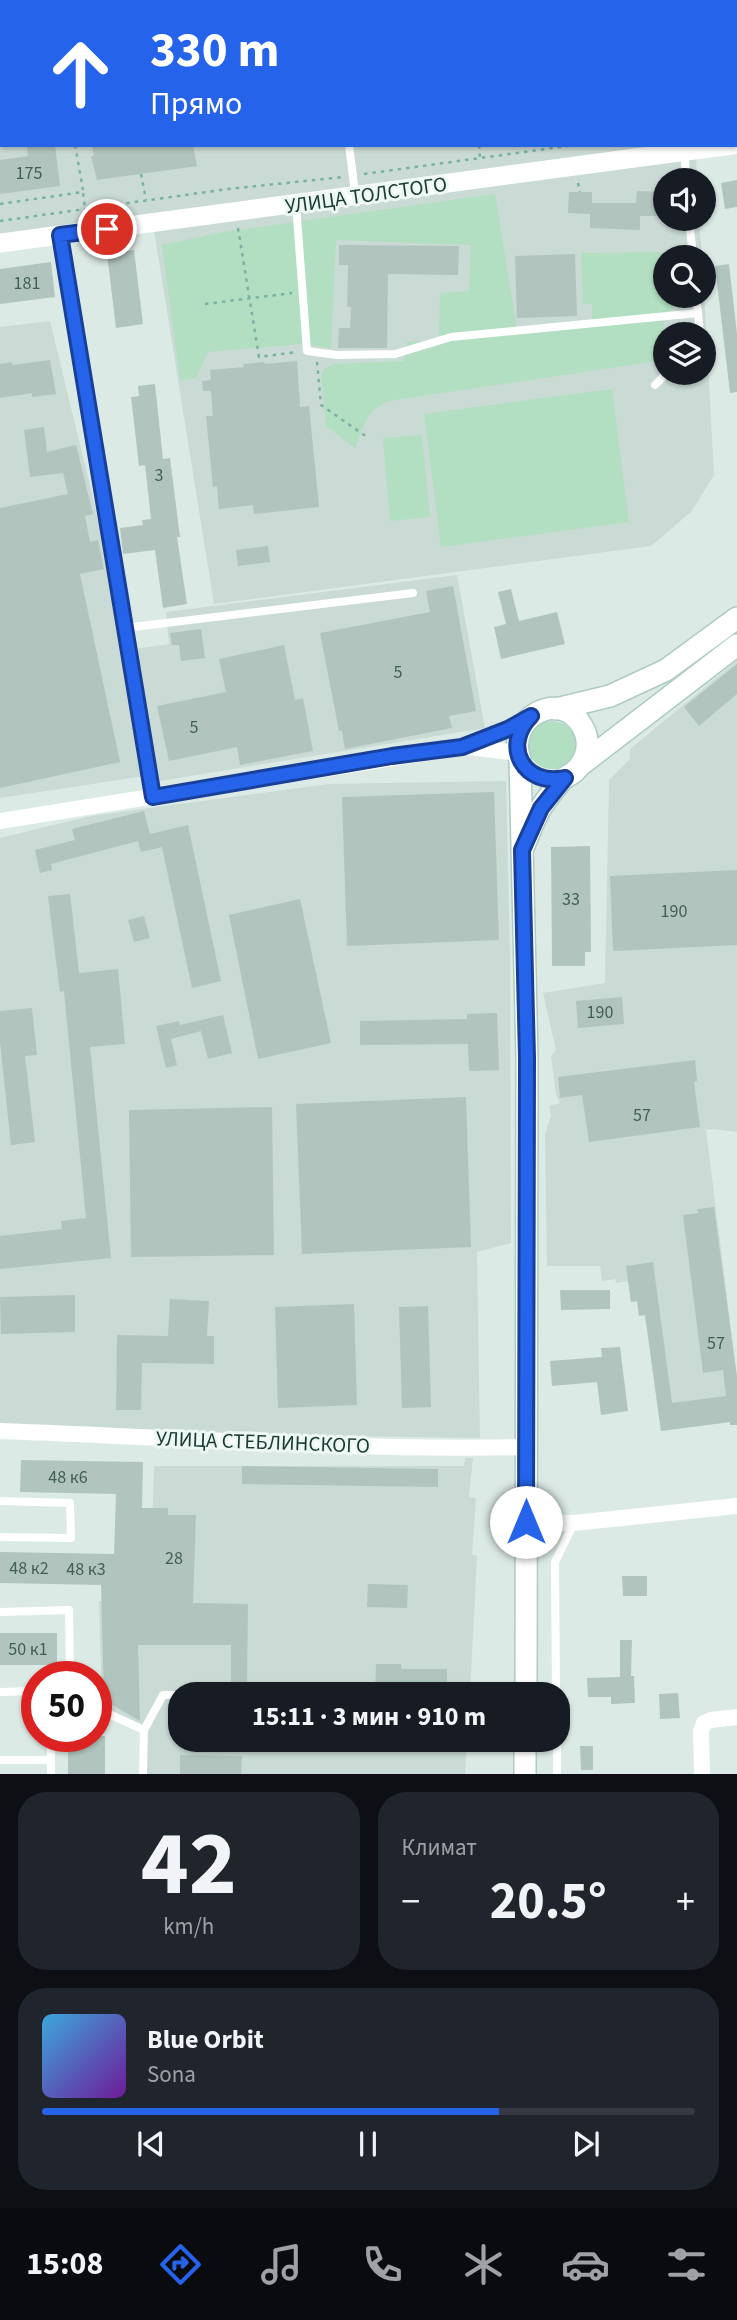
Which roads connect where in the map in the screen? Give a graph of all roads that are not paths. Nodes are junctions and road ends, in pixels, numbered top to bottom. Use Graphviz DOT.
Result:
graph roads {
  1 [pos="349,147"];
  2 [pos="720,147"];
  3 [pos="684,161"];
  4 [pos="685,168"];
  5 [pos="356,196"];
  6 [pos="296,204"];
  7 [pos="60,235"];
  8 [pos="0,243"];
  9 [pos="697,308"];
  10 [pos="698,313"];
  11 [pos="699,322"];
  12 [pos="413,593"];
  13 [pos="737,618"];
  14 [pos="125,628"];
  15 [pos="737,645"];
  16 [pos="556,709"];
  17 [pos="531,716"];
  18 [pos="462,747"];
  19 [pos="519,757"];
  20 [pos="582,764"];
  21 [pos="565,778"];
  22 [pos="153,797"];
  23 [pos="0,821"];
  24 [pos="522,850"];
  25 [pos="0,1431"];
  26 [pos="526,1447"];
  27 [pos="0,1501"];
  28 [pos="737,1506"];
  29 [pos="526,1522"];
  30 [pos="574,1523"];
  31 [pos="0,1537"];
  32 [pos="0,1612"];
  33 [pos="70,1661"];
  34 [pos="526,1682"];
  35 [pos="556,1682"];
  36 [pos="21,1691"];
  37 [pos="0,1692"];
  38 [pos="168,1695"];
  39 [pos="112,1715"];
  40 [pos="737,1717"];
  41 [pos="144,1730"];
  42 [pos="51,1752"];
  43 [pos="525,1752"];
  44 [pos="557,1752"];
  45 [pos="0,1760"];
  46 [pos="51,1760"];
  47 [pos="51,1774"];
  48 [pos="143,1774"];
  49 [pos="525,1774"];
  50 [pos="557,1774"];
  51 [pos="702,1774"];
  1 -- 5 [label="lane"];
  2 -- 5 [label="street, УЛИЦА ТОЛСТОГО"];
  3 -- 4 [label="lane"];
  5 -- 6 [label="street, УЛИЦА ТОЛСТОГО"];
  6 -- 7 [label="street, УЛИЦА ТОЛСТОГО"];
  6 -- 10 [label="lane"];
  7 -- 8 [label="street, УЛИЦА ТОЛСТОГО"];
  7 -- 14 [label="street"];
  9 -- 10 [label="lane"];
  10 -- 11 [label="lane"];
  12 -- 14 [label="lane"];
  13 -- 16 [label="main road"];
  14 -- 22 [label="street"];
  15 -- 20 [label="main road"];
  16 -- 17 [label="main road"];
  16 -- 20 [label="main road"];
  17 -- 18 [label="street"];
  17 -- 19 [label="main road"];
  18 -- 19 [label="street"];
  18 -- 22 [label="street"];
  19 -- 21 [label="main road"];
  19 -- 24 [label="main road"];
  20 -- 21 [label="main road"];
  21 -- 24 [label="main road"];
  22 -- 23 [label="street"];
  24 -- 26 [label="main road"];
  25 -- 26 [label="street, УЛИЦА СТЕБЛИНСКОГО"];
  26 -- 29 [label="main road"];
  27 -- 31 [label="lane"];
  28 -- 30 [label="street"];
  29 -- 30 [label="street"];
  29 -- 34 [label="main road"];
  30 -- 35 [label="lane"];
  32 -- 33 [label="lane"];
  36 -- 37 [label="lane"];
  38 -- 41 [label="lane"];
  39 -- 41 [label="lane"];
  40 -- 51 [label="street"];
  41 -- 48 [label="lane"];
  42 -- 46 [label="lane"];
  43 -- 49 [label="main road"];
  44 -- 50 [label="lane"];
  45 -- 46 [label="lane"];
  46 -- 47 [label="lane"];
}
